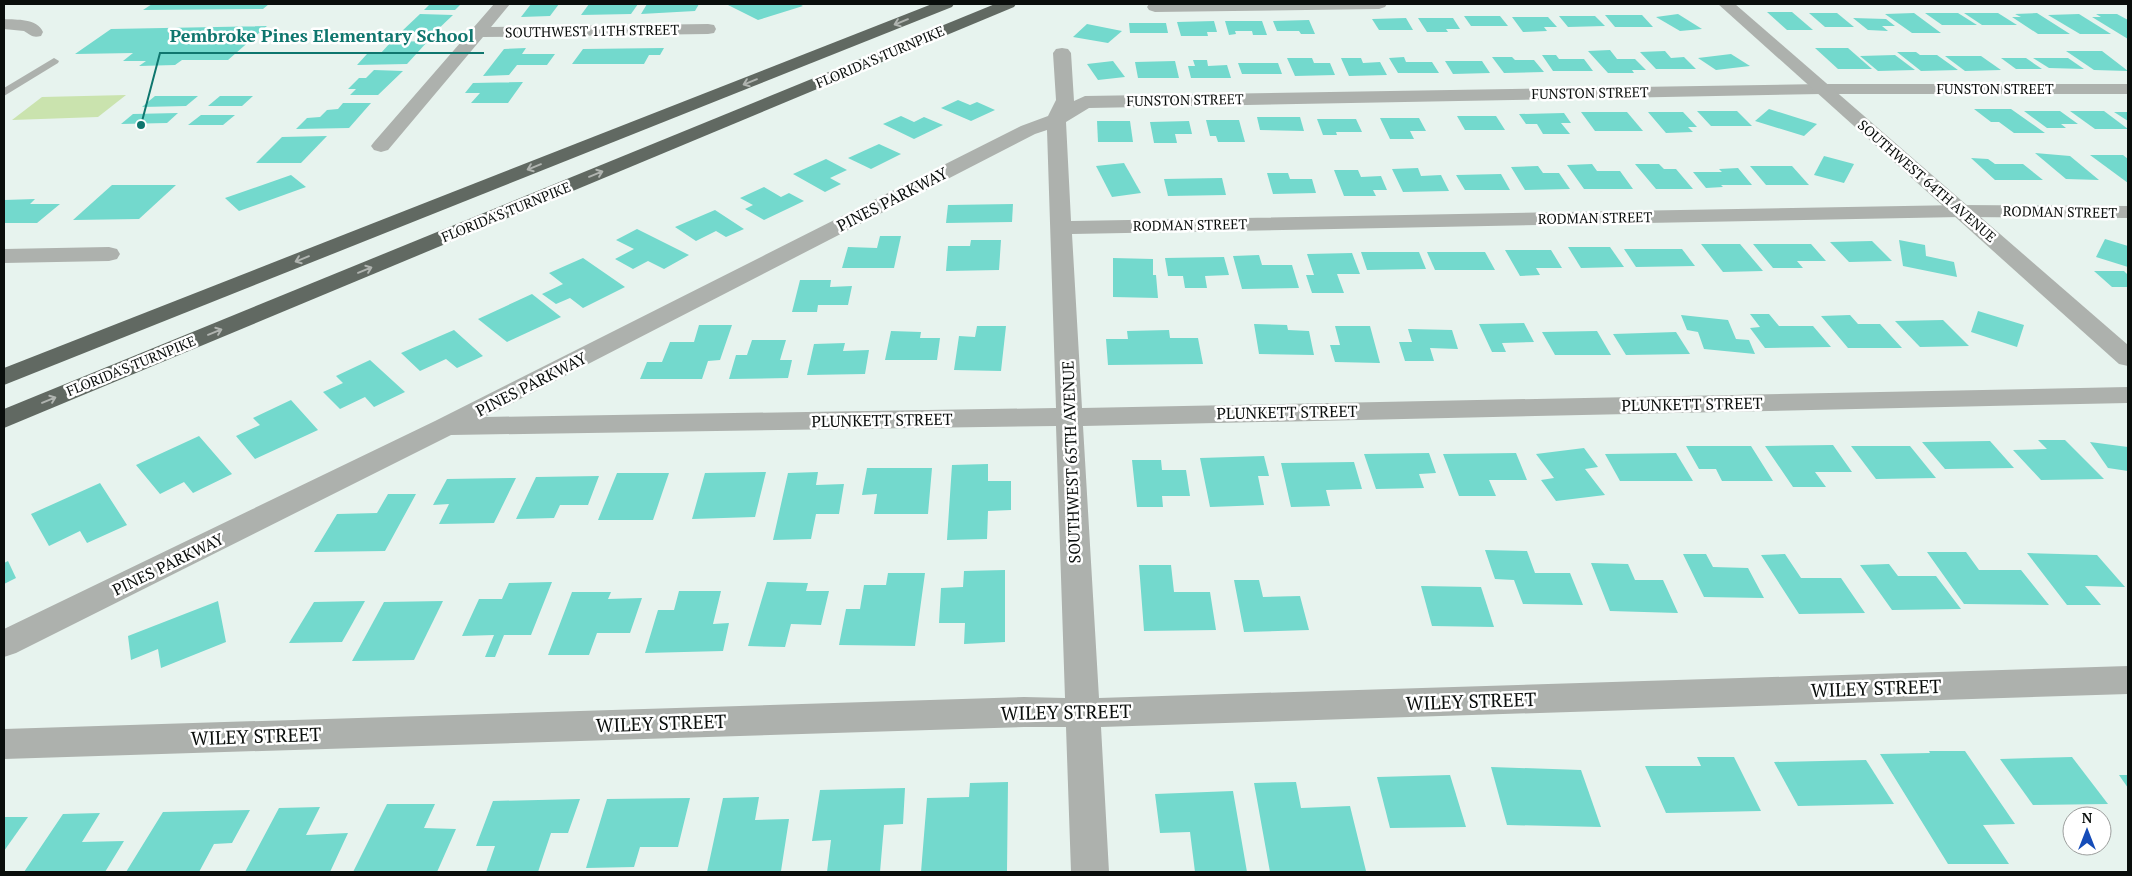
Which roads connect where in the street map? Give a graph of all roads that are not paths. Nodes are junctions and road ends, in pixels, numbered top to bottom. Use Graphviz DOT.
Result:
graph roads {
  1 [pos="502,4"];
  2 [pos="946,4"];
  3 [pos="1008,4"];
  4 [pos="1379,4"];
  5 [pos="1726,4"];
  6 [pos="1155,7"];
  7 [pos="9,24"];
  8 [pos="708,30"];
  9 [pos="35,32"];
  10 [pos="477,32"];
  11 [pos="1062,53"];
  12 [pos="54,61"];
  13 [pos="1821,89"];
  14 [pos="2128,89"];
  15 [pos="4,93"];
  16 [pos="1056,120"];
  17 [pos="380,146"];
  18 [pos="1960,211"];
  19 [pos="2128,212"];
  20 [pos="1062,228"];
  21 [pos="109,254"];
  22 [pos="4,256"];
  23 [pos="2128,358"];
  24 [pos="4,378"];
  25 [pos="2128,395"];
  26 [pos="1068,417"];
  27 [pos="4,419"];
  28 [pos="445,427"];
  29 [pos="4,644"];
  30 [pos="2128,680"];
  31 [pos="1082,713"];
  32 [pos="4,744"];
  33 [pos="1090,872"];
  1 -- 10 [label="street"];
  2 -- 24 [label="highway, FLORIDA'S TURNPIKE, one-way"];
  27 -- 3 [label="highway, FLORIDA'S TURNPIKE, one-way"];
  4 -- 6 [label="street"];
  5 -- 13 [label="street, SOUTHWEST 64TH AVENUE"];
  7 -- 9 [label="street"];
  8 -- 10 [label="street, SOUTHWEST 11TH STREET"];
  10 -- 17 [label="street"];
  11 -- 16 [label="street, SOUTHWEST 65TH AVENUE"];
  12 -- 15 [label="lane"];
  13 -- 14 [label="street, FUNSTON STREET"];
  13 -- 16 [label="street, FUNSTON STREET"];
  13 -- 18 [label="street, SOUTHWEST 64TH AVENUE"];
  16 -- 20 [label="street, SOUTHWEST 65TH AVENUE"];
  16 -- 28 [label="street, PINES PARKWAY"];
  18 -- 19 [label="street, RODMAN STREET"];
  18 -- 20 [label="street, RODMAN STREET"];
  18 -- 23 [label="street, SOUTHWEST 64TH AVENUE"];
  20 -- 26 [label="street, SOUTHWEST 65TH AVENUE"];
  21 -- 22 [label="street"];
  25 -- 26 [label="street, PLUNKETT STREET"];
  26 -- 28 [label="street, PLUNKETT STREET"];
  26 -- 31 [label="street, SOUTHWEST 65TH AVENUE"];
  28 -- 29 [label="street, PINES PARKWAY"];
  30 -- 31 [label="street, WILEY STREET"];
  31 -- 32 [label="street, WILEY STREET"];
  31 -- 33 [label="street, SOUTHWEST 65TH AVENUE"];
}
